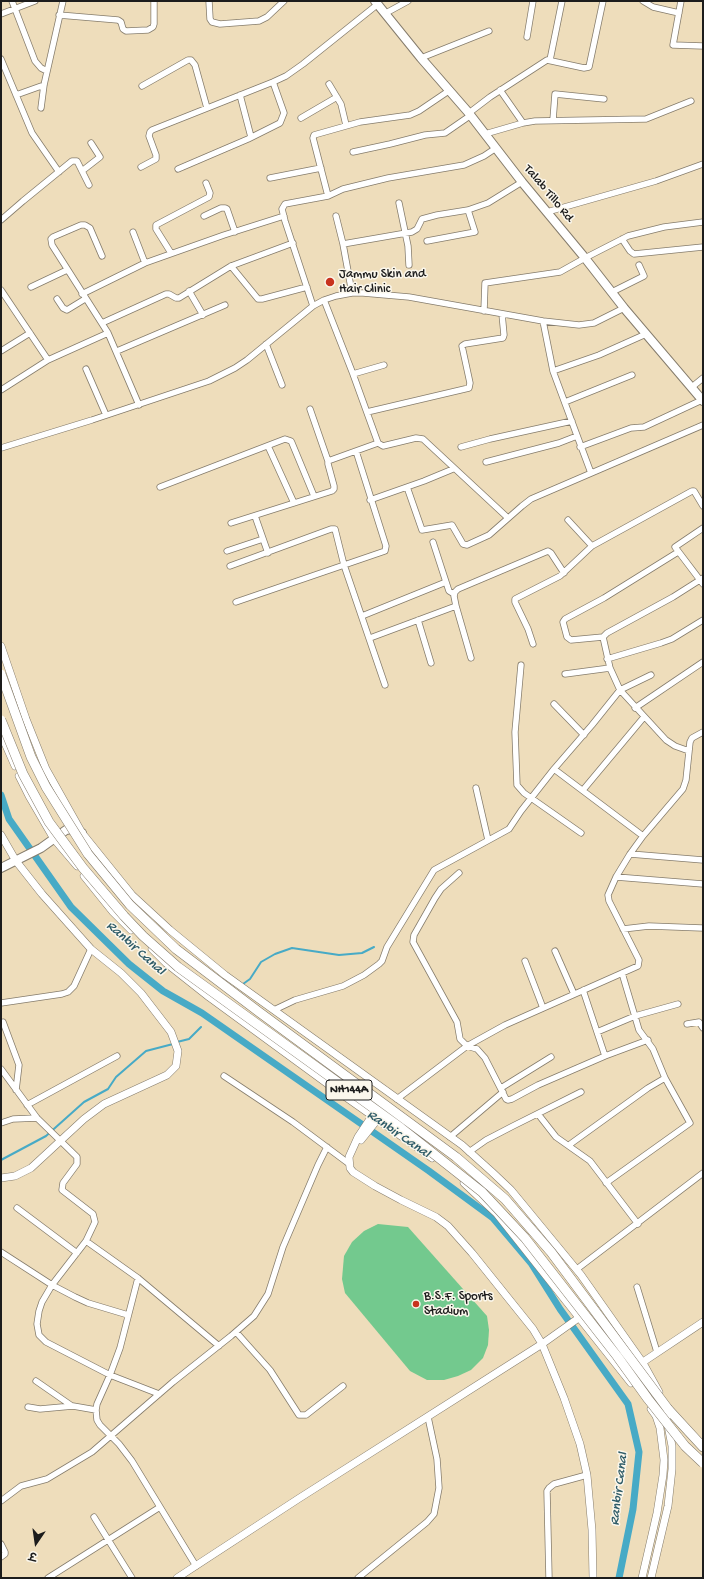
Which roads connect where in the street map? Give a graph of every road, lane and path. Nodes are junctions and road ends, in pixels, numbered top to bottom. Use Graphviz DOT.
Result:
graph roads {
  1 [pos="12,1"];
  2 [pos="35,1"];
  3 [pos="63,1"];
  4 [pos="154,1"];
  5 [pos="209,1"];
  6 [pos="284,1"];
  7 [pos="408,1"];
  8 [pos="533,1"];
  9 [pos="562,1"];
  10 [pos="603,1"];
  11 [pos="643,1"];
  12 [pos="681,1"];
  13 [pos="377,3"];
  14 [pos="15,8"];
  15 [pos="386,13"];
  16 [pos="679,13"];
  17 [pos="1,14"];
  18 [pos="59,15"];
  19 [pos="489,31"];
  20 [pos="527,37"];
  21 [pos="703,46"];
  22 [pos="421,58"];
  23 [pos="1,59"];
  24 [pos="550,60"];
  25 [pos="47,71"];
  26 [pos="274,82"];
  27 [pos="329,84"];
  28 [pos="44,85"];
  29 [pos="142,86"];
  30 [pos="450,90"];
  31 [pos="500,90"];
  32 [pos="16,95"];
  33 [pos="240,95"];
  34 [pos="337,97"];
  35 [pos="604,99"];
  36 [pos="691,101"];
  37 [pos="41,108"];
  38 [pos="207,108"];
  39 [pos="470,114"];
  40 [pos="301,118"];
  41 [pos="553,120"];
  42 [pos="523,123"];
  43 [pos="346,125"];
  44 [pos="485,134"];
  45 [pos="251,137"];
  46 [pos="91,143"];
  47 [pos="496,148"];
  48 [pos="353,152"];
  49 [pos="703,164"];
  50 [pos="141,167"];
  51 [pos="178,168"];
  52 [pos="322,168"];
  53 [pos="82,171"];
  54 [pos="59,172"];
  55 [pos="270,178"];
  56 [pos="522,182"];
  57 [pos="206,184"];
  58 [pos="89,185"];
  59 [pos="328,196"];
  60 [pos="399,203"];
  61 [pos="468,210"];
  62 [pos="547,212"];
  63 [pos="204,216"];
  64 [pos="284,216"];
  65 [pos="336,216"];
  66 [pos="1,220"];
  67 [pos="703,222"];
  68 [pos="133,232"];
  69 [pos="235,232"];
  70 [pos="406,233"];
  71 [pos="622,239"];
  72 [pos="427,241"];
  73 [pos="293,243"];
  74 [pos="343,244"];
  75 [pos="703,247"];
  76 [pos="171,253"];
  77 [pos="102,256"];
  78 [pos="585,258"];
  79 [pos="145,263"];
  80 [pos="409,265"];
  81 [pos="639,265"];
  82 [pos="231,266"];
  83 [pos="68,270"];
  84 [pos="31,287"];
  85 [pos="307,287"];
  86 [pos="1,290"];
  87 [pos="189,291"];
  88 [pos="612,292"];
  89 [pos="352,293"];
  90 [pos="84,296"];
  91 [pos="57,299"];
  92 [pos="324,300"];
  93 [pos="224,305"];
  94 [pos="312,306"];
  95 [pos="624,308"];
  96 [pos="484,311"];
  97 [pos="502,314"];
  98 [pos="203,315"];
  99 [pos="543,321"];
  100 [pos="102,323"];
  101 [pos="30,333"];
  102 [pos="108,333"];
  103 [pos="646,334"];
  104 [pos="266,344"];
  105 [pos="1,351"];
  106 [pos="117,351"];
  107 [pos="48,360"];
  108 [pos="384,365"];
  109 [pos="86,369"];
  110 [pos="553,371"];
  111 [pos="353,374"];
  112 [pos="632,376"];
  113 [pos="703,378"];
  114 [pos="282,385"];
  115 [pos="692,387"];
  116 [pos="1,390"];
  117 [pos="703,400"];
  118 [pos="565,402"];
  119 [pos="139,405"];
  120 [pos="310,409"];
  121 [pos="367,412"];
  122 [pos="106,415"];
  123 [pos="572,421"];
  124 [pos="703,425"];
  125 [pos="577,436"];
  126 [pos="378,443"];
  127 [pos="268,446"];
  128 [pos="580,447"];
  129 [pos="1,448"];
  130 [pos="461,448"];
  131 [pos="356,451"];
  132 [pos="328,461"];
  133 [pos="486,462"];
  134 [pos="454,469"];
  135 [pos="591,472"];
  136 [pos="160,487"];
  137 [pos="407,487"];
  138 [pos="314,496"];
  139 [pos="370,500"];
  140 [pos="294,503"];
  141 [pos="703,506"];
  142 [pos="255,516"];
  143 [pos="508,518"];
  144 [pos="568,520"];
  145 [pos="231,523"];
  146 [pos="703,528"];
  147 [pos="263,539"];
  148 [pos="433,542"];
  149 [pos="592,546"];
  150 [pos="227,551"];
  151 [pos="678,552"];
  152 [pos="268,553"];
  153 [pos="344,565"];
  154 [pos="230,566"];
  155 [pos="564,573"];
  156 [pos="702,581"];
  157 [pos="446,582"];
  158 [pos="454,594"];
  159 [pos="236,602"];
  160 [pos="456,606"];
  161 [pos="362,616"];
  162 [pos="418,620"];
  163 [pos="703,620"];
  164 [pos="603,637"];
  165 [pos="370,638"];
  166 [pos="533,644"];
  167 [pos="1,646"];
  168 [pos="471,658"];
  169 [pos="607,659"];
  170 [pos="703,662"];
  171 [pos="431,663"];
  172 [pos="521,665"];
  173 [pos="610,668"];
  174 [pos="1,674"];
  175 [pos="565,674"];
  176 [pos="651,675"];
  177 [pos="385,685"];
  178 [pos="620,690"];
  179 [pos="554,704"];
  180 [pos="635,708"];
  181 [pos="644,717"];
  182 [pos="1,720"];
  183 [pos="703,732"];
  184 [pos="1,734"];
  185 [pos="584,735"];
  186 [pos="689,751"];
  187 [pos="554,769"];
  188 [pos="476,788"];
  189 [pos="583,790"];
  190 [pos="533,798"];
  191 [pos="581,832"];
  192 [pos="82,833"];
  193 [pos="641,834"];
  194 [pos="1,836"];
  195 [pos="54,839"];
  196 [pos="488,840"];
  197 [pos="630,854"];
  198 [pos="19,860"];
  199 [pos="703,860"];
  200 [pos="1,868"];
  201 [pos="458,873"];
  202 [pos="616,877"];
  203 [pos="703,884"];
  204 [pos="702,928"];
  205 [pos="623,930"];
  206 [pos="92,950"];
  207 [pos="554,951"];
  208 [pos="525,961"];
  209 [pos="622,973"];
  210 [pos="583,990"];
  211 [pos="574,994"];
  212 [pos="1,1003"];
  213 [pos="678,1004"];
  214 [pos="543,1008"];
  215 [pos="274,1010"];
  216 [pos="635,1016"];
  217 [pos="3,1022"];
  218 [pos="687,1024"];
  219 [pos="703,1028"];
  220 [pos="597,1032"];
  221 [pos="648,1040"];
  222 [pos="467,1046"];
  223 [pos="117,1056"];
  224 [pos="605,1056"];
  225 [pos="551,1057"];
  226 [pos="1,1069"];
  227 [pos="224,1076"];
  228 [pos="665,1078"];
  229 [pos="16,1090"];
  230 [pos="502,1090"];
  231 [pos="581,1092"];
  232 [pos="397,1099"];
  233 [pos="27,1105"];
  234 [pos="538,1114"];
  235 [pos="37,1118"];
  236 [pos="373,1120"];
  237 [pos="1,1123"];
  238 [pos="450,1137"];
  239 [pos="59,1139"];
  240 [pos="569,1145"];
  241 [pos="327,1148"];
  242 [pos="469,1152"];
  243 [pos="348,1162"];
  244 [pos="703,1172"];
  245 [pos="1,1178"];
  246 [pos="606,1182"];
  247 [pos="17,1208"];
  248 [pos="638,1224"];
  249 [pos="86,1241"];
  250 [pos="1,1252"];
  251 [pos="77,1252"];
  252 [pos="577,1269"];
  253 [pos="138,1278"];
  254 [pos="52,1286"];
  255 [pos="637,1287"];
  256 [pos="128,1315"];
  257 [pos="579,1318"];
  258 [pos="703,1322"];
  259 [pos="236,1332"];
  260 [pos="542,1344"];
  261 [pos="219,1346"];
  262 [pos="657,1352"];
  263 [pos="643,1363"];
  264 [pos="624,1374"];
  265 [pos="110,1375"];
  266 [pos="36,1381"];
  267 [pos="343,1386"];
  268 [pos="159,1394"];
  269 [pos="73,1406"];
  270 [pos="28,1407"];
  271 [pos="651,1409"];
  272 [pos="96,1410"];
  273 [pos="428,1416"];
  274 [pos="669,1430"];
  275 [pos="112,1436"];
  276 [pos="703,1447"];
  277 [pos="703,1462"];
  278 [pos="587,1475"];
  279 [pos="1,1501"];
  280 [pos="160,1507"];
  281 [pos="94,1517"];
  282 [pos="108,1539"];
  283 [pos="1,1544"];
  284 [pos="1,1557"];
  285 [pos="196,1566"];
  286 [pos="48,1578"];
  287 [pos="132,1578"];
  288 [pos="177,1578"];
  289 [pos="358,1578"];
  290 [pos="549,1578"];
  291 [pos="593,1578"];
  292 [pos="642,1578"];
  293 [pos="651,1578"];
  1 -- 14 [label="street"];
  2 -- 14 [label="street"];
  3 -- 18 [label="street"];
  4 -- 18 [label="street"];
  5 -- 6 [label="street"];
  7 -- 15 [label="street"];
  8 -- 20 [label="street"];
  9 -- 24 [label="street"];
  10 -- 24 [label="street"];
  11 -- 16 [label="street"];
  12 -- 16 [label="street"];
  13 -- 15 [label="main road, Talab Tillo Rd"];
  13 -- 26 [label="street"];
  14 -- 17 [label="street"];
  14 -- 25 [label="street"];
  15 -- 22 [label="main road, Talab Tillo Rd"];
  16 -- 21 [label="street"];
  18 -- 25 [label="street"];
  19 -- 22 [label="street"];
  22 -- 30 [label="main road, Talab Tillo Rd"];
  23 -- 32 [label="street"];
  24 -- 31 [label="street"];
  25 -- 28 [label="street"];
  26 -- 33 [label="street"];
  26 -- 45 [label="street"];
  27 -- 34 [label="street"];
  28 -- 32 [label="street"];
  28 -- 37 [label="street"];
  29 -- 38 [label="street"];
  30 -- 39 [label="main road, Talab Tillo Rd"];
  30 -- 43 [label="street"];
  31 -- 39 [label="street"];
  31 -- 42 [label="street"];
  32 -- 54 [label="street"];
  33 -- 38 [label="street"];
  33 -- 45 [label="street"];
  34 -- 40 [label="street"];
  34 -- 43 [label="street"];
  35 -- 41 [label="street"];
  36 -- 41 [label="street"];
  38 -- 50 [label="street"];
  39 -- 44 [label="main road, Talab Tillo Rd"];
  39 -- 48 [label="street"];
  41 -- 42 [label="street"];
  42 -- 44 [label="street"];
  43 -- 52 [label="street"];
  44 -- 47 [label="main road, Talab Tillo Rd"];
  45 -- 51 [label="street"];
  46 -- 53 [label="street"];
  47 -- 56 [label="main road, Talab Tillo Rd"];
  47 -- 59 [label="street"];
  49 -- 62 [label="street"];
  52 -- 55 [label="street"];
  52 -- 59 [label="street"];
  53 -- 54 [label="street"];
  53 -- 58 [label="street"];
  54 -- 66 [label="street"];
  56 -- 61 [label="street"];
  56 -- 62 [label="main road, Talab Tillo Rd"];
  57 -- 76 [label="street"];
  59 -- 64 [label="street"];
  60 -- 70 [label="street"];
  61 -- 70 [label="street"];
  61 -- 72 [label="street"];
  62 -- 78 [label="main road, Talab Tillo Rd"];
  63 -- 69 [label="street"];
  64 -- 69 [label="street"];
  64 -- 73 [label="street"];
  65 -- 74 [label="street"];
  67 -- 71 [label="street"];
  68 -- 79 [label="street"];
  69 -- 76 [label="street"];
  70 -- 74 [label="street"];
  70 -- 80 [label="street"];
  71 -- 75 [label="street"];
  71 -- 78 [label="street"];
  73 -- 82 [label="street"];
  73 -- 85 [label="street"];
  74 -- 89 [label="street"];
  76 -- 79 [label="street"];
  77 -- 83 [label="street"];
  78 -- 88 [label="main road, Talab Tillo Rd"];
  78 -- 96 [label="street"];
  79 -- 90 [label="street"];
  81 -- 88 [label="street"];
  82 -- 85 [label="street"];
  82 -- 87 [label="street"];
  83 -- 84 [label="street"];
  83 -- 90 [label="street"];
  85 -- 94 [label="street"];
  86 -- 101 [label="street"];
  87 -- 98 [label="street"];
  87 -- 100 [label="street"];
  88 -- 95 [label="main road, Talab Tillo Rd"];
  89 -- 92 [label="street"];
  89 -- 96 [label="street"];
  90 -- 91 [label="street"];
  90 -- 100 [label="street"];
  92 -- 94 [label="street"];
  92 -- 111 [label="street"];
  93 -- 98 [label="street"];
  94 -- 104 [label="street"];
  95 -- 99 [label="street"];
  95 -- 103 [label="main road, Talab Tillo Rd"];
  96 -- 97 [label="street"];
  97 -- 99 [label="street"];
  97 -- 121 [label="street"];
  98 -- 106 [label="street"];
  99 -- 110 [label="street"];
  100 -- 102 [label="street"];
  101 -- 105 [label="street"];
  101 -- 107 [label="street"];
  102 -- 106 [label="street"];
  102 -- 107 [label="street"];
  103 -- 110 [label="street"];
  103 -- 115 [label="main road, Talab Tillo Rd"];
  104 -- 114 [label="street"];
  104 -- 119 [label="street"];
  106 -- 119 [label="street"];
  107 -- 116 [label="street"];
  108 -- 111 [label="street"];
  109 -- 122 [label="street"];
  110 -- 118 [label="street"];
  111 -- 121 [label="street"];
  112 -- 118 [label="street"];
  113 -- 115 [label="street"];
  115 -- 117 [label="main road, Talab Tillo Rd"];
  117 -- 128 [label="street"];
  118 -- 123 [label="street"];
  119 -- 122 [label="street"];
  120 -- 132 [label="street"];
  121 -- 126 [label="street"];
  122 -- 129 [label="street"];
  123 -- 125 [label="street"];
  123 -- 130 [label="street"];
  124 -- 135 [label="street"];
  125 -- 128 [label="street"];
  125 -- 133 [label="street"];
  126 -- 131 [label="street"];
  126 -- 134 [label="street"];
  127 -- 136 [label="street"];
  127 -- 138 [label="street"];
  127 -- 140 [label="street"];
  128 -- 135 [label="street"];
  131 -- 132 [label="street"];
  131 -- 139 [label="street"];
  132 -- 138 [label="street"];
  134 -- 137 [label="street"];
  134 -- 143 [label="street"];
  135 -- 143 [label="street"];
  137 -- 139 [label="street"];
  137 -- 143 [label="street"];
  138 -- 140 [label="street"];
  139 -- 153 [label="street"];
  140 -- 142 [label="street"];
  141 -- 149 [label="street"];
  142 -- 145 [label="street"];
  142 -- 147 [label="street"];
  144 -- 149 [label="street"];
  146 -- 151 [label="street"];
  147 -- 150 [label="street"];
  147 -- 152 [label="street"];
  148 -- 157 [label="street"];
  149 -- 155 [label="street"];
  151 -- 156 [label="street"];
  151 -- 164 [label="street"];
  152 -- 153 [label="street"];
  152 -- 154 [label="street"];
  153 -- 159 [label="street"];
  153 -- 161 [label="street"];
  155 -- 158 [label="street"];
  155 -- 166 [label="street"];
  156 -- 164 [label="street"];
  157 -- 158 [label="street"];
  157 -- 161 [label="street"];
  158 -- 160 [label="street"];
  160 -- 162 [label="street"];
  160 -- 168 [label="street"];
  161 -- 165 [label="street"];
  162 -- 165 [label="street"];
  162 -- 171 [label="street"];
  163 -- 169 [label="street"];
  164 -- 169 [label="street"];
  165 -- 177 [label="street"];
  167 -- 192 [label="street"];
  169 -- 173 [label="street"];
  170 -- 180 [label="street"];
  172 -- 190 [label="street"];
  173 -- 175 [label="street"];
  173 -- 178 [label="street"];
  174 -- 276 [label="highway, NH144A, bridge"];
  176 -- 178 [label="street"];
  178 -- 180 [label="street"];
  178 -- 185 [label="street"];
  179 -- 185 [label="street"];
  180 -- 181 [label="street"];
  181 -- 186 [label="street"];
  181 -- 189 [label="street"];
  182 -- 277 [label="highway, NH144A, bridge"];
  183 -- 186 [label="street"];
  184 -- 195 [label="street"];
  185 -- 187 [label="street"];
  186 -- 193 [label="street"];
  187 -- 189 [label="street"];
  187 -- 190 [label="street"];
  188 -- 196 [label="street"];
  189 -- 193 [label="street"];
  190 -- 191 [label="street"];
  190 -- 196 [label="street"];
  192 -- 195 [label="main road"];
  192 -- 215 [label="street"];
  193 -- 197 [label="street"];
  194 -- 198 [label="street"];
  195 -- 198 [label="main road"];
  195 -- 236 [label="street"];
  196 -- 215 [label="street"];
  197 -- 199 [label="street"];
  197 -- 202 [label="street"];
  198 -- 200 [label="main road"];
  198 -- 206 [label="street"];
  201 -- 222 [label="street"];
  202 -- 203 [label="street"];
  202 -- 205 [label="street"];
  204 -- 205 [label="street"];
  205 -- 209 [label="street"];
  206 -- 212 [label="street"];
  206 -- 239 [label="street"];
  207 -- 211 [label="street"];
  208 -- 214 [label="street"];
  209 -- 210 [label="street"];
  209 -- 216 [label="street"];
  210 -- 211 [label="street"];
  210 -- 220 [label="street"];
  211 -- 214 [label="street"];
  213 -- 216 [label="street"];
  214 -- 222 [label="street"];
  215 -- 232 [label="street"];
  216 -- 220 [label="street"];
  216 -- 221 [label="street"];
  217 -- 229 [label="street"];
  218 -- 219 [label="street"];
  220 -- 224 [label="street"];
  221 -- 224 [label="street"];
  221 -- 228 [label="street"];
  222 -- 230 [label="street"];
  222 -- 232 [label="street"];
  223 -- 233 [label="street"];
  224 -- 230 [label="street"];
  225 -- 230 [label="street"];
  226 -- 229 [label="street"];
  227 -- 241 [label="street"];
  228 -- 240 [label="street"];
  228 -- 246 [label="street"];
  229 -- 233 [label="street"];
  230 -- 238 [label="street"];
  231 -- 234 [label="street"];
  232 -- 238 [label="street"];
  233 -- 235 [label="street"];
  234 -- 240 [label="street"];
  234 -- 242 [label="street"];
  235 -- 237 [label="street"];
  235 -- 239 [label="street"];
  236 -- 243 [label="street"];
  236 -- 257 [label="street"];
  238 -- 242 [label="street"];
  239 -- 245 [label="street"];
  239 -- 249 [label="street"];
  240 -- 246 [label="street"];
  241 -- 243 [label="street"];
  241 -- 259 [label="street"];
  242 -- 252 [label="street"];
  243 -- 260 [label="street"];
  244 -- 248 [label="street"];
  246 -- 248 [label="street"];
  247 -- 251 [label="street"];
  248 -- 252 [label="street"];
  249 -- 251 [label="street"];
  249 -- 253 [label="street"];
  250 -- 254 [label="street"];
  251 -- 254 [label="street"];
  252 -- 263 [label="street"];
  253 -- 256 [label="street"];
  253 -- 261 [label="street"];
  254 -- 256 [label="street"];
  254 -- 265 [label="street"];
  255 -- 262 [label="street"];
  256 -- 265 [label="street"];
  257 -- 260 [label="street"];
  257 -- 264 [label="street"];
  258 -- 262 [label="street"];
  259 -- 261 [label="street"];
  259 -- 267 [label="street"];
  260 -- 273 [label="street"];
  260 -- 278 [label="street"];
  261 -- 268 [label="street"];
  262 -- 263 [label="street"];
  263 -- 264 [label="street"];
  263 -- 274 [label="street"];
  264 -- 271 [label="street"];
  265 -- 268 [label="street"];
  265 -- 272 [label="street"];
  266 -- 269 [label="street"];
  268 -- 275 [label="street"];
  269 -- 270 [label="street"];
  269 -- 272 [label="street"];
  271 -- 274 [label="street"];
  271 -- 292 [label="street"];
  272 -- 275 [label="street"];
  273 -- 285 [label="street"];
  273 -- 289 [label="street"];
  274 -- 277 [label="street"];
  274 -- 293 [label="street"];
  275 -- 279 [label="street"];
  275 -- 280 [label="street"];
  278 -- 290 [label="street"];
  278 -- 291 [label="street"];
  280 -- 282 [label="street"];
  280 -- 285 [label="street"];
  281 -- 282 [label="street"];
  282 -- 286 [label="street"];
  282 -- 287 [label="street"];
  283 -- 284 [label="street"];
  285 -- 288 [label="street"];
}
